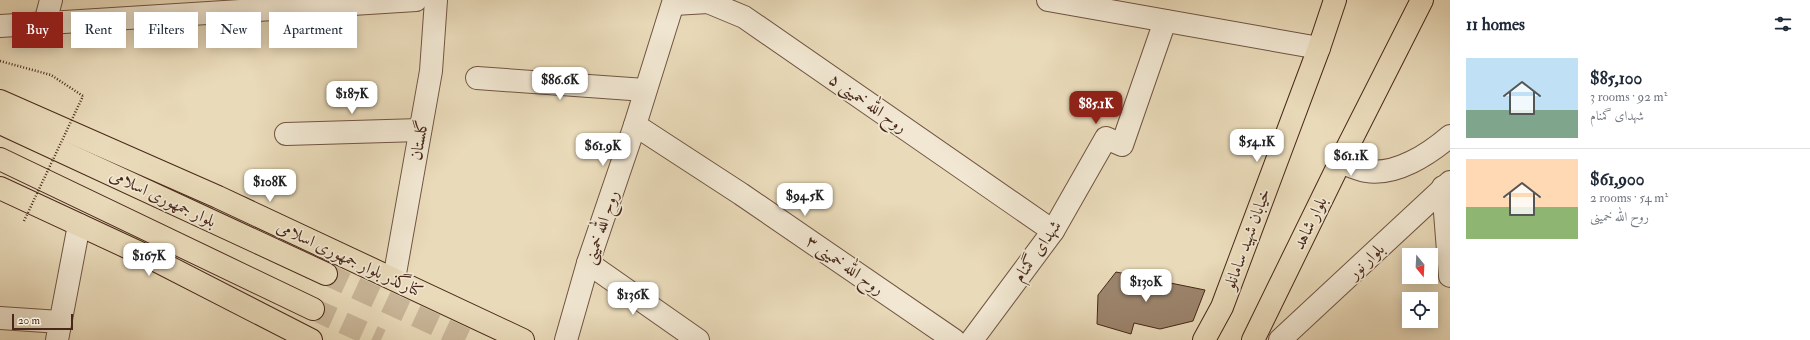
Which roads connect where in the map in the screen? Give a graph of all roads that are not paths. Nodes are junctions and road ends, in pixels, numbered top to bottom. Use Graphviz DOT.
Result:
graph roads {
  1 [pos="50,0"];
  2 [pos="416,0"];
  3 [pos="436,0"];
  4 [pos="1048,0"];
  5 [pos="1335,0"];
  6 [pos="1421,1"];
  7 [pos="674,2"];
  8 [pos="47,12"];
  9 [pos="1165,21"];
  10 [pos="63,22"];
  11 [pos="12,25"];
  12 [pos="0,26"];
  13 [pos="1319,48"];
  14 [pos="477,78"];
  15 [pos="645,90"];
  16 [pos="0,101"];
  17 [pos="0,123"];
  18 [pos="635,125"];
  19 [pos="420,130"];
  20 [pos="286,134"];
  21 [pos="1450,136"];
  22 [pos="0,159"];
  23 [pos="1340,162"];
  24 [pos="1448,186"];
  25 [pos="0,188"];
  26 [pos="79,225"];
  27 [pos="1053,231"];
  28 [pos="588,263"];
  29 [pos="326,274"];
  30 [pos="1450,276"];
  31 [pos="394,279"];
  32 [pos="313,309"];
  33 [pos="0,318"];
  34 [pos="58,331"];
  35 [pos="311,340"];
  36 [pos="523,340"];
  37 [pos="566,340"];
  38 [pos="698,340"];
  39 [pos="954,340"];
  40 [pos="972,340"];
  41 [pos="1204,340"];
  42 [pos="1253,340"];
  43 [pos="1280,340"];
  1 -- 8 [label="street"];
  2 -- 10 [label="street"];
  3 -- 19 [label="street, گلستان"];
  4 -- 9 [label="street"];
  5 -- 13 [label="main road, خیابان شهید سامانلو"];
  6 -- 23 [label="main road, بلوار شاهد"];
  7 -- 15 [label="street, روح الله خمینی"];
  7 -- 27 [label="street, روح الله خمینی ۵"];
  9 -- 13 [label="street"];
  9 -- 27 [label="street, شهدای گمنام"];
  11 -- 12 [label="street"];
  13 -- 41 [label="main road, خیابان شهید سامانلو"];
  14 -- 15 [label="street"];
  15 -- 18 [label="street, روح الله خمینی"];
  16 -- 31 [label="main road, کنارگذر بلوار جمهوری اسلامی"];
  17 -- 29 [label="main road, بلوار جمهوری اسلامی"];
  18 -- 28 [label="street, روح الله خمینی"];
  18 -- 39 [label="street, روح الله خمینی ۳"];
  19 -- 20 [label="street"];
  19 -- 31 [label="street, گلستان"];
  21 -- 23 [label="street"];
  22 -- 32 [label="main road, بلوار جمهوری اسلامی"];
  23 -- 42 [label="main road, بلوار شاهد"];
  24 -- 30 [label="street"];
  24 -- 43 [label="street, بلوار نور"];
  25 -- 26 [label="main road"];
  26 -- 34 [label="street"];
  26 -- 35 [label="main road"];
  27 -- 40 [label="street, شهدای گمنام"];
  28 -- 37 [label="street, روح الله خمینی"];
  28 -- 38 [label="street"];
  31 -- 36 [label="main road, کنارگذر بلوار جمهوری اسلامی"];
  33 -- 34 [label="street"];
}
